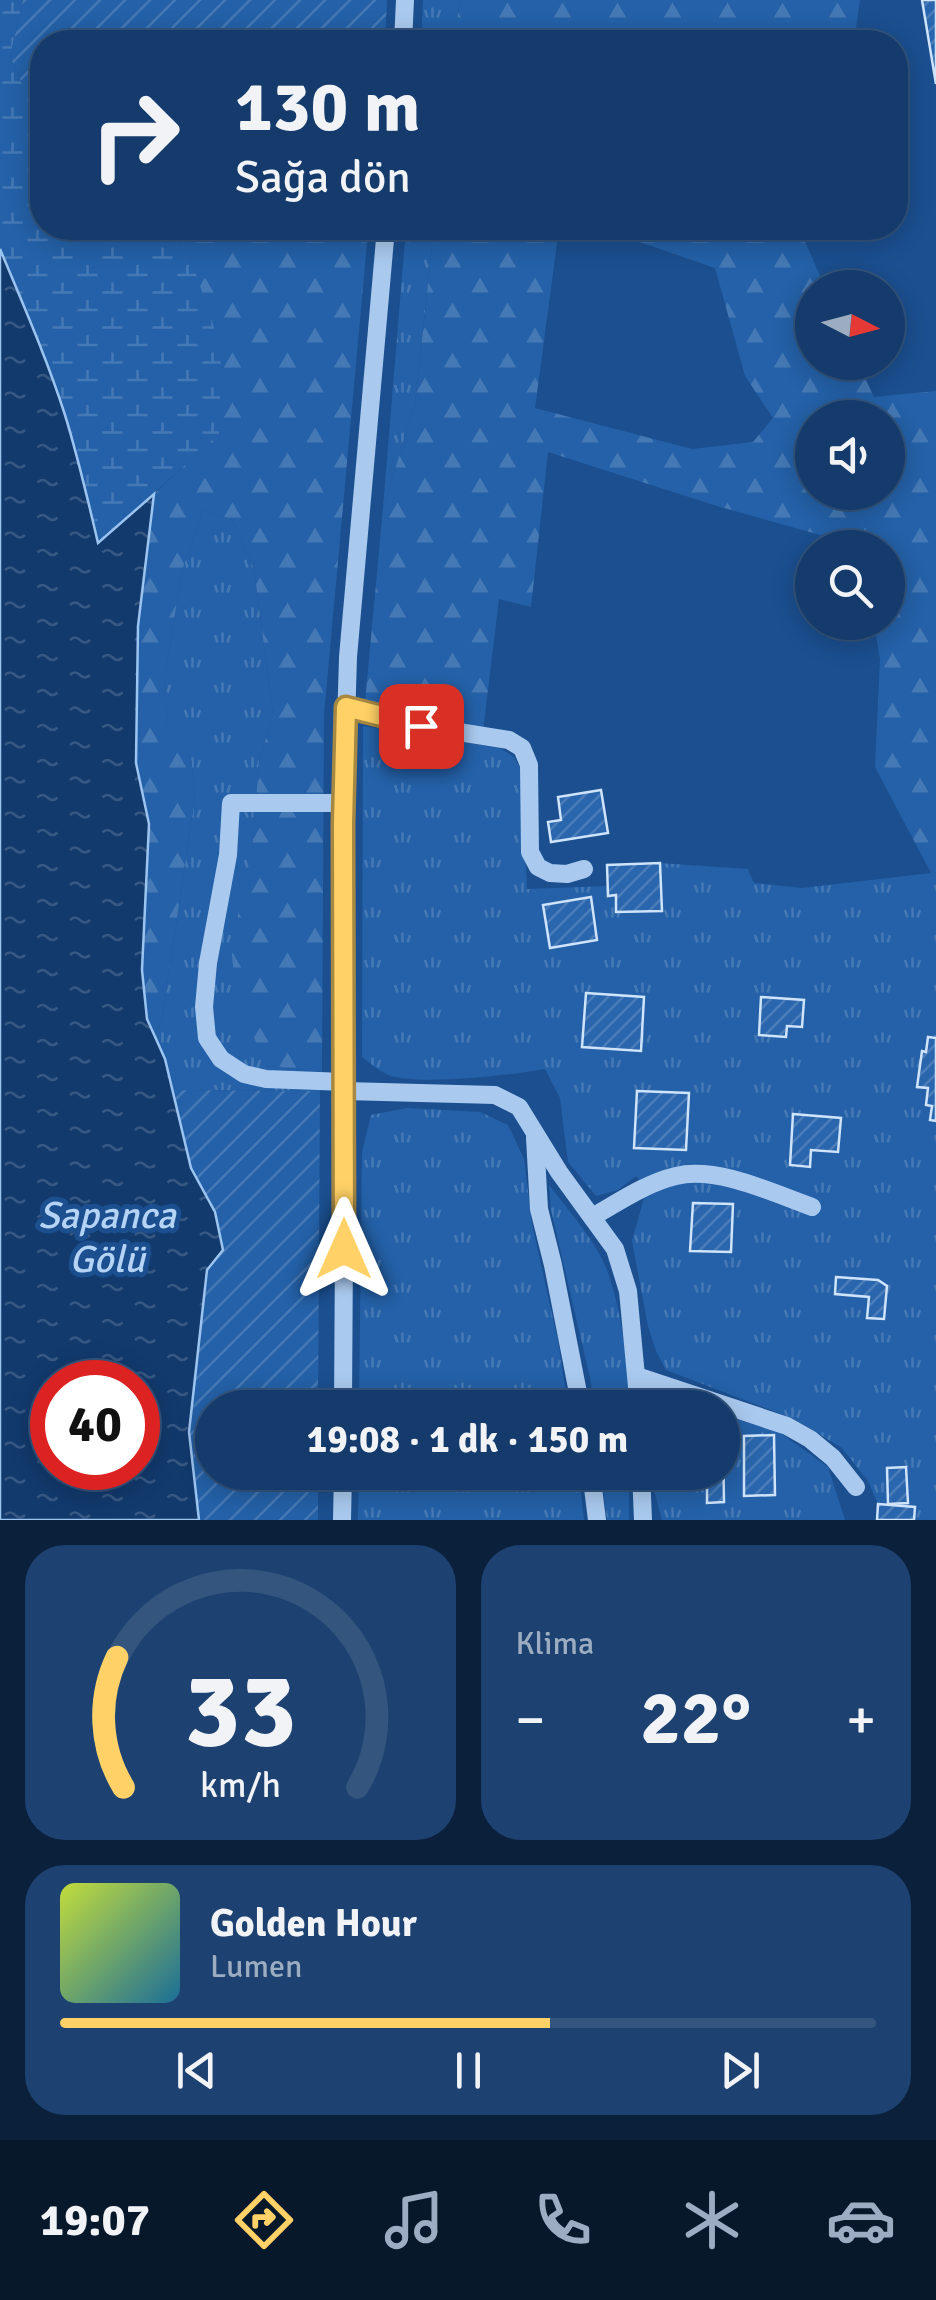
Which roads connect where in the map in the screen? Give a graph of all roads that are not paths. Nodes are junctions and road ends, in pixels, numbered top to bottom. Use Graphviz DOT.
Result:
graph roads {
  1 [pos="404,0"];
  2 [pos="403,30"];
  3 [pos="385,240"];
  4 [pos="346,707"];
  5 [pos="343,803"];
  6 [pos="584,869"];
  7 [pos="345,1086"];
  8 [pos="534,1132"];
  9 [pos="812,1207"];
  10 [pos="592,1217"];
  11 [pos="637,1376"];
  12 [pos="343,1390"];
  13 [pos="578,1390"];
  14 [pos="638,1390"];
  15 [pos="856,1487"];
  16 [pos="342,1490"];
  17 [pos="593,1490"];
  18 [pos="643,1490"];
  19 [pos="342,1520"];
  20 [pos="597,1520"];
  21 [pos="644,1520"];
  1 -- 2 [label="street"];
  3 -- 4 [label="street"];
  4 -- 5 [label="street"];
  4 -- 6 [label="street"];
  5 -- 7 [label="street"];
  5 -- 7 [label="street"];
  7 -- 8 [label="street"];
  7 -- 12 [label="street"];
  8 -- 10 [label="street"];
  8 -- 13 [label="street"];
  9 -- 10 [label="street"];
  10 -- 11 [label="street"];
  11 -- 14 [label="street"];
  11 -- 15 [label="street"];
  16 -- 19 [label="street"];
  17 -- 20 [label="street"];
  18 -- 21 [label="street"];
}
